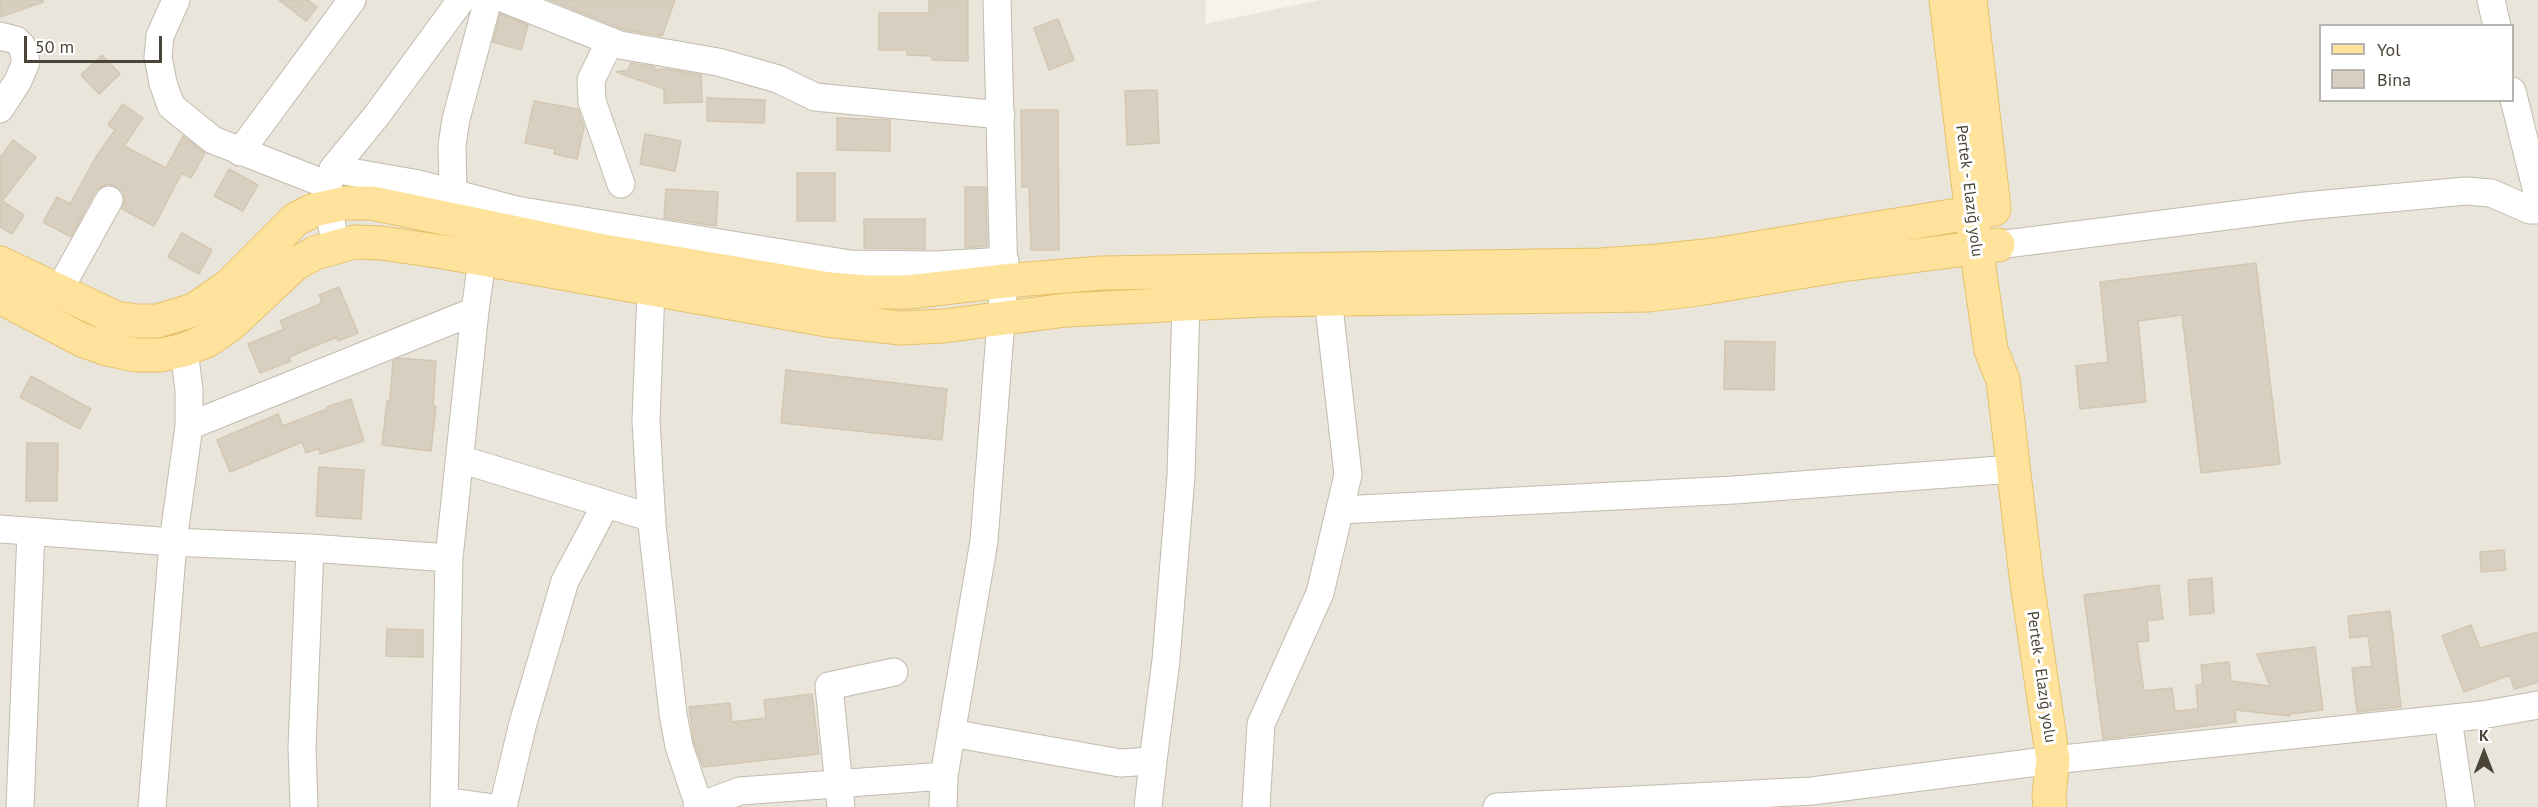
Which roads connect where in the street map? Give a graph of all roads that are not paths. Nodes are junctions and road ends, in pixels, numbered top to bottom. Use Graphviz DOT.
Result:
graph roads {
  1 [pos="176,0"];
  2 [pos="352,0"];
  3 [pos="461,0"];
  4 [pos="488,0"];
  5 [pos="507,0"];
  6 [pos="997,0"];
  7 [pos="1946,0"];
  8 [pos="1970,0"];
  9 [pos="2491,0"];
  10 [pos="2497,24"];
  11 [pos="0,36"];
  12 [pos="610,41"];
  13 [pos="2514,99"];
  14 [pos="0,109"];
  15 [pos="1001,115"];
  16 [pos="240,152"];
  17 [pos="621,184"];
  18 [pos="330,187"];
  19 [pos="453,192"];
  20 [pos="2538,196"];
  21 [pos="109,200"];
  22 [pos="2538,210"];
  23 [pos="1983,211"];
  24 [pos="336,246"];
  25 [pos="1987,246"];
  26 [pos="482,260"];
  27 [pos="0,263"];
  28 [pos="1004,271"];
  29 [pos="651,289"];
  30 [pos="58,292"];
  31 [pos="0,297"];
  32 [pos="1328,298"];
  33 [pos="1186,304"];
  34 [pos="474,311"];
  35 [pos="1000,319"];
  36 [pos="184,350"];
  37 [pos="189,426"];
  38 [pos="460,459"];
  39 [pos="2013,469"];
  40 [pos="606,504"];
  41 [pos="1340,510"];
  42 [pos="652,518"];
  43 [pos="0,529"];
  44 [pos="31,532"];
  45 [pos="174,542"];
  46 [pos="310,548"];
  47 [pos="449,558"];
  48 [pos="894,672"];
  49 [pos="2538,705"];
  50 [pos="2448,719"];
  51 [pos="12,731"];
  52 [pos="951,733"];
  53 [pos="2054,760"];
  54 [pos="1152,761"];
  55 [pos="944,776"];
  56 [pos="839,795"];
  57 [pos="444,804"];
  58 [pos="710,804"];
  59 [pos="20,807"];
  60 [pos="152,807"];
  61 [pos="304,807"];
  62 [pos="487,807"];
  63 [pos="503,807"];
  64 [pos="943,807"];
  65 [pos="1148,807"];
  66 [pos="1256,807"];
  67 [pos="1497,807"];
  68 [pos="2050,807"];
  69 [pos="2071,807"];
  70 [pos="2461,807"];
  1 -- 16 [label="street"];
  2 -- 16 [label="street"];
  3 -- 18 [label="street"];
  4 -- 19 [label="street"];
  5 -- 12 [label="street"];
  6 -- 15 [label="street"];
  7 -- 23 [label="main road, Pertek - Elazığ yolu"];
  8 -- 23 [label="main road, Pertek - Elazığ yolu"];
  9 -- 10 [label="street"];
  11 -- 14 [label="street"];
  12 -- 15 [label="street"];
  12 -- 17 [label="street"];
  13 -- 20 [label="street"];
  15 -- 28 [label="street"];
  16 -- 18 [label="street"];
  18 -- 19 [label="street"];
  18 -- 24 [label="street"];
  18 -- 28 [label="main road"];
  18 -- 30 [label="main road"];
  19 -- 28 [label="street"];
  21 -- 30 [label="street"];
  22 -- 25 [label="street"];
  23 -- 25 [label="main road, Pertek - Elazığ yolu"];
  23 -- 28 [label="main road"];
  24 -- 26 [label="main road"];
  24 -- 36 [label="main road"];
  25 -- 32 [label="main road"];
  25 -- 39 [label="main road, Pertek - Elazığ yolu"];
  26 -- 29 [label="main road"];
  26 -- 34 [label="street"];
  27 -- 30 [label="main road"];
  28 -- 35 [label="street"];
  29 -- 35 [label="main road"];
  29 -- 42 [label="street"];
  31 -- 36 [label="main road"];
  32 -- 33 [label="main road"];
  32 -- 41 [label="street"];
  33 -- 35 [label="main road"];
  33 -- 54 [label="street"];
  34 -- 37 [label="street"];
  34 -- 38 [label="street"];
  35 -- 52 [label="street"];
  36 -- 37 [label="street"];
  37 -- 45 [label="street"];
  38 -- 40 [label="street"];
  38 -- 47 [label="street"];
  39 -- 41 [label="street"];
  39 -- 53 [label="main road, Pertek - Elazığ yolu"];
  40 -- 42 [label="street"];
  40 -- 63 [label="street"];
  41 -- 66 [label="street"];
  42 -- 58 [label="street"];
  43 -- 44 [label="street"];
  44 -- 45 [label="street"];
  44 -- 51 [label="street"];
  45 -- 46 [label="street"];
  45 -- 60 [label="street"];
  46 -- 47 [label="street"];
  46 -- 61 [label="street"];
  47 -- 57 [label="street"];
  48 -- 56 [label="street"];
  49 -- 50 [label="street"];
  50 -- 53 [label="street"];
  50 -- 70 [label="street"];
  51 -- 59 [label="street"];
  52 -- 54 [label="street"];
  52 -- 55 [label="street"];
  53 -- 67 [label="street"];
  53 -- 68 [label="main road"];
  53 -- 69 [label="main road"];
  54 -- 65 [label="street"];
  55 -- 56 [label="street"];
  55 -- 64 [label="street"];
  56 -- 58 [label="street"];
  57 -- 62 [label="street"];
}
